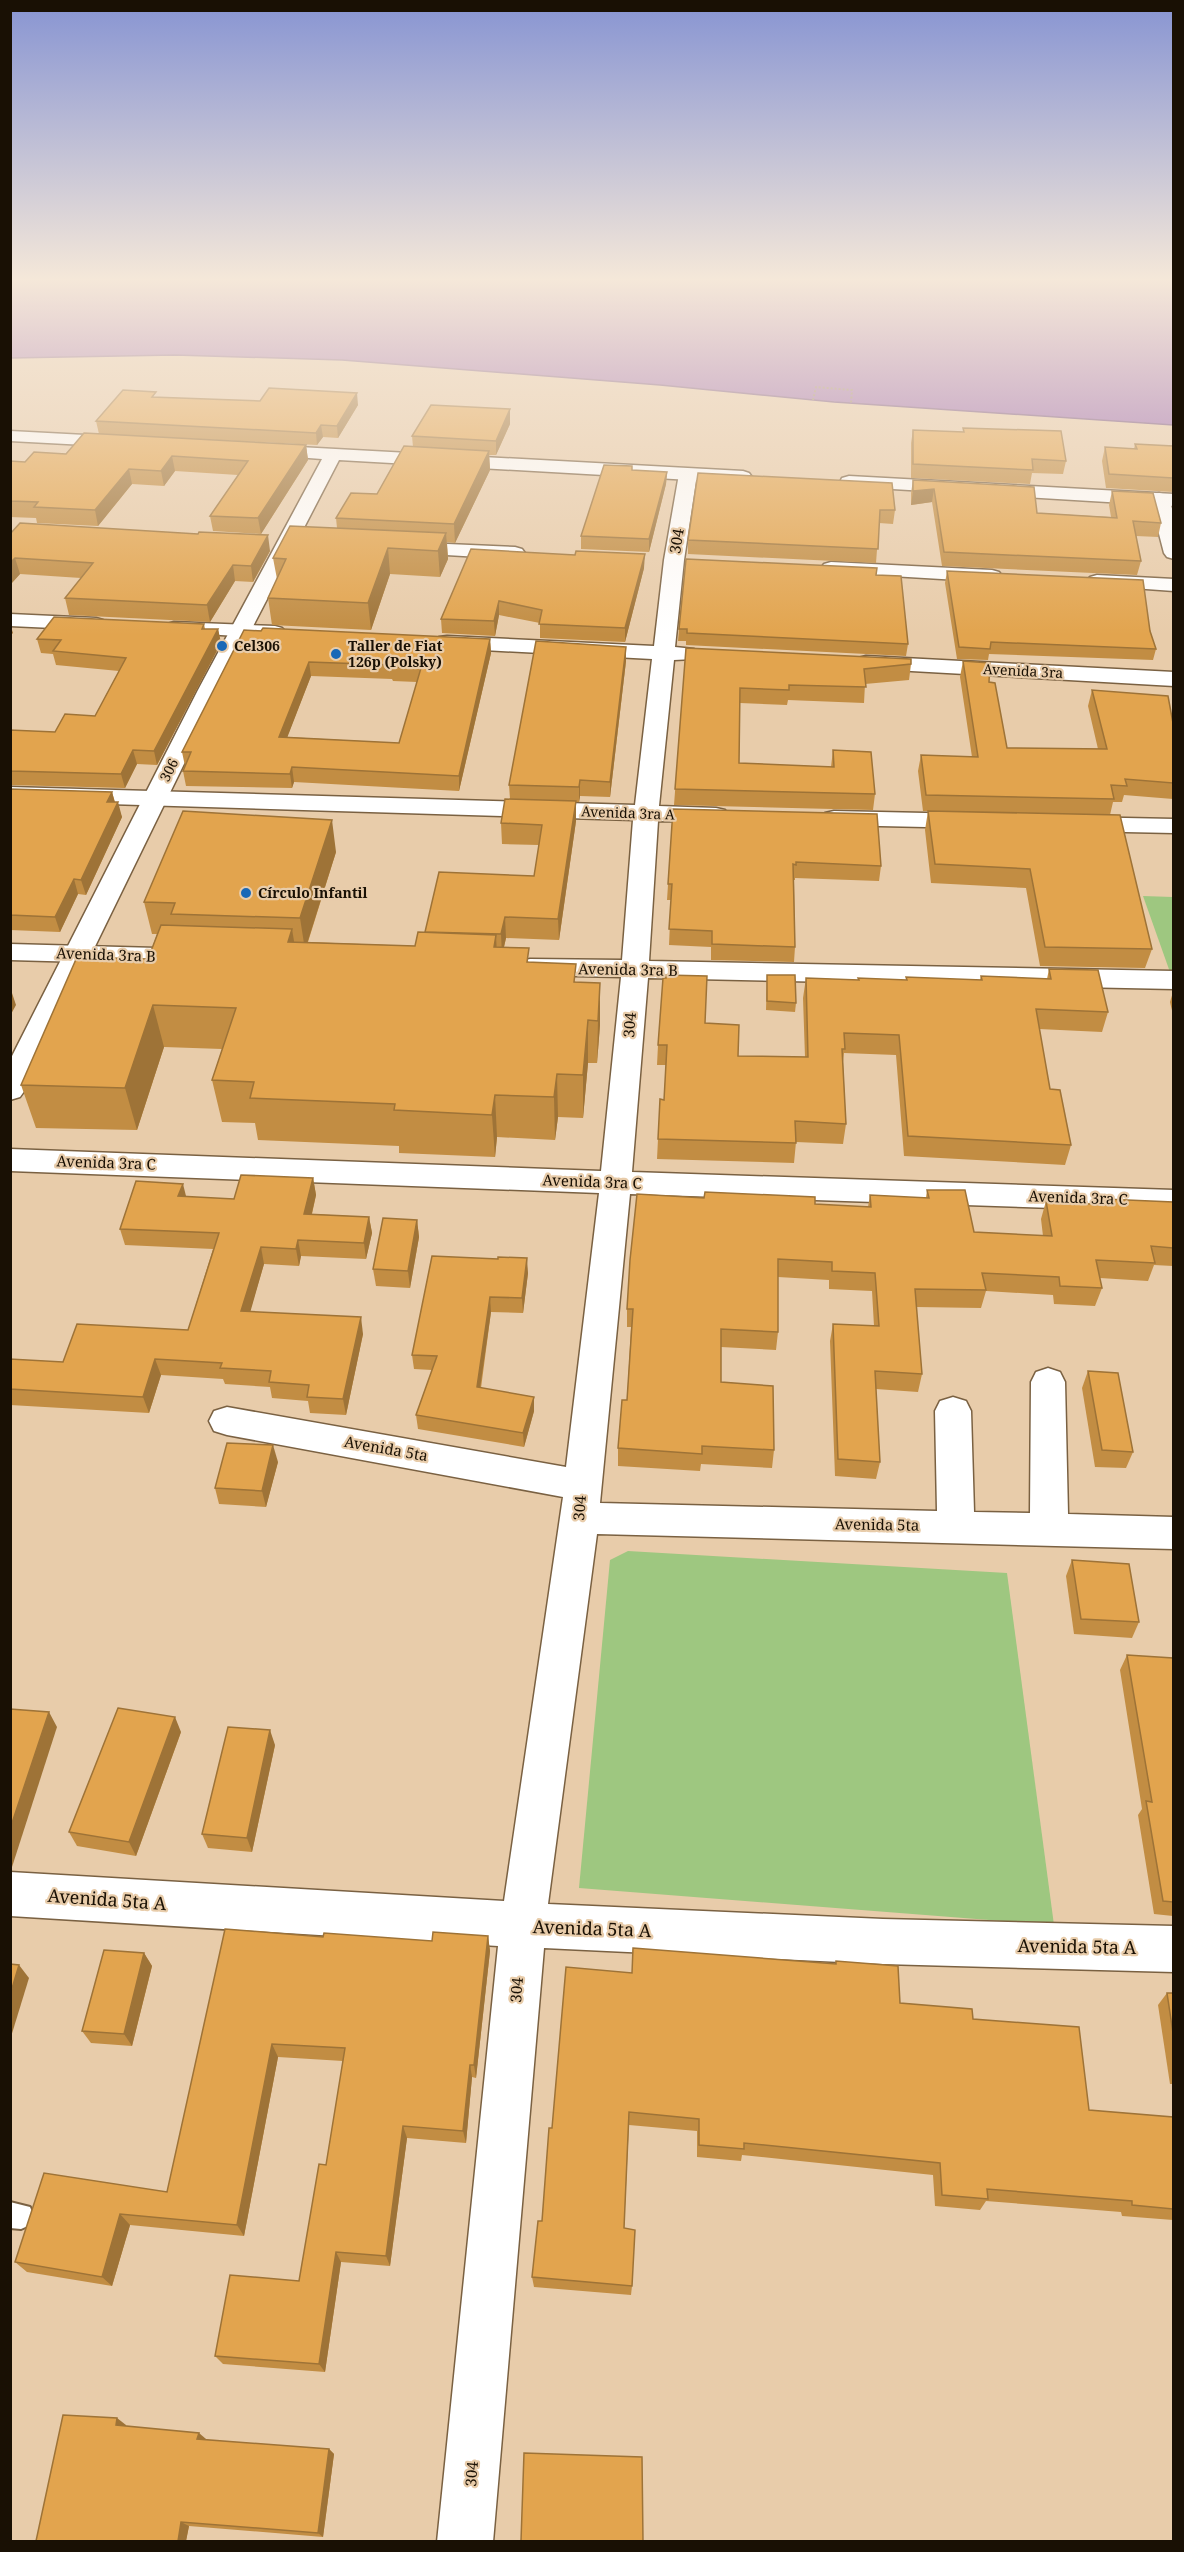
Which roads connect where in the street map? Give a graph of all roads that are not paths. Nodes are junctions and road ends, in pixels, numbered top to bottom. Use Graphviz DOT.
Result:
graph roads {
  1 [pos="10,436"];
  2 [pos="143,443"];
  3 [pos="250,449"];
  4 [pos="334,453"];
  5 [pos="688,474"];
  6 [pos="758,477"];
  7 [pos="829,481"];
  8 [pos="1166,499"];
  9 [pos="261,541"];
  10 [pos="296,543"];
  11 [pos="378,547"];
  12 [pos="1173,553"];
  13 [pos="530,554"];
  14 [pos="817,567"];
  15 [pos="1007,577"];
  16 [pos="1078,580"];
  17 [pos="1173,585"];
  18 [pos="10,621"];
  19 [pos="113,625"];
  20 [pos="159,627"];
  21 [pos="238,630"];
  22 [pos="298,633"];
  23 [pos="428,640"];
  24 [pos="665,653"];
  25 [pos="712,656"];
  26 [pos="842,662"];
  27 [pos="1173,679"];
  28 [pos="10,794"];
  29 [pos="155,798"];
  30 [pos="646,814"];
  31 [pos="739,816"];
  32 [pos="810,818"];
  33 [pos="998,822"];
  34 [pos="1056,823"];
  35 [pos="1173,826"];
  36 [pos="10,952"];
  37 [pos="80,954"];
  38 [pos="222,958"];
  39 [pos="505,966"];
  40 [pos="635,970"];
  41 [pos="1173,980"];
  42 [pos="10,1090"];
  43 [pos="10,1160"];
  44 [pos="616,1183"];
  45 [pos="1173,1201"];
  46 [pos="1048,1382"];
  47 [pos="953,1411"];
  48 [pos="227,1420"];
  49 [pos="581,1501"];
  50 [pos="956,1527"];
  51 [pos="1049,1529"];
  52 [pos="1173,1533"];
  53 [pos="10,1894"];
  54 [pos="523,1926"];
  55 [pos="1173,1949"];
  56 [pos="465,2541"];
  1 -- 2 [label="street"];
  3 -- 4 [label="street"];
  4 -- 5 [label="street"];
  4 -- 10 [label="street, 306"];
  5 -- 6 [label="street"];
  5 -- 24 [label="street, 304"];
  7 -- 8 [label="street"];
  8 -- 12 [label="street"];
  9 -- 10 [label="street"];
  10 -- 21 [label="street, 306"];
  11 -- 13 [label="street"];
  14 -- 15 [label="street"];
  16 -- 17 [label="street"];
  18 -- 19 [label="street"];
  20 -- 21 [label="street"];
  21 -- 22 [label="street"];
  21 -- 29 [label="street, 306"];
  23 -- 24 [label="street"];
  24 -- 25 [label="street"];
  24 -- 30 [label="street, 304"];
  26 -- 27 [label="street, Avenida 3ra"];
  28 -- 29 [label="street, Avenida 3ra A"];
  29 -- 30 [label="street, Avenida 3ra A"];
  29 -- 37 [label="street, 306"];
  30 -- 31 [label="street, Avenida 3ra A"];
  30 -- 40 [label="street, 304"];
  32 -- 33 [label="street"];
  34 -- 35 [label="street"];
  36 -- 37 [label="street, Avenida 3ra B"];
  37 -- 38 [label="street, Avenida 3ra B"];
  37 -- 42 [label="street, 306"];
  39 -- 40 [label="street, Avenida 3ra B"];
  40 -- 41 [label="street, Avenida 3ra B"];
  40 -- 44 [label="street, 304"];
  43 -- 44 [label="street, Avenida 3ra C"];
  44 -- 45 [label="street, Avenida 3ra C"];
  44 -- 49 [label="street, 304"];
  46 -- 51 [label="street"];
  47 -- 50 [label="street"];
  48 -- 49 [label="street, Avenida 5ta"];
  49 -- 50 [label="street, Avenida 5ta"];
  49 -- 54 [label="street, 304"];
  50 -- 51 [label="street, Avenida 5ta"];
  51 -- 52 [label="street, Avenida 5ta"];
  53 -- 54 [label="street, Avenida 5ta A"];
  54 -- 55 [label="street, Avenida 5ta A"];
  54 -- 56 [label="street, 304"];
}
